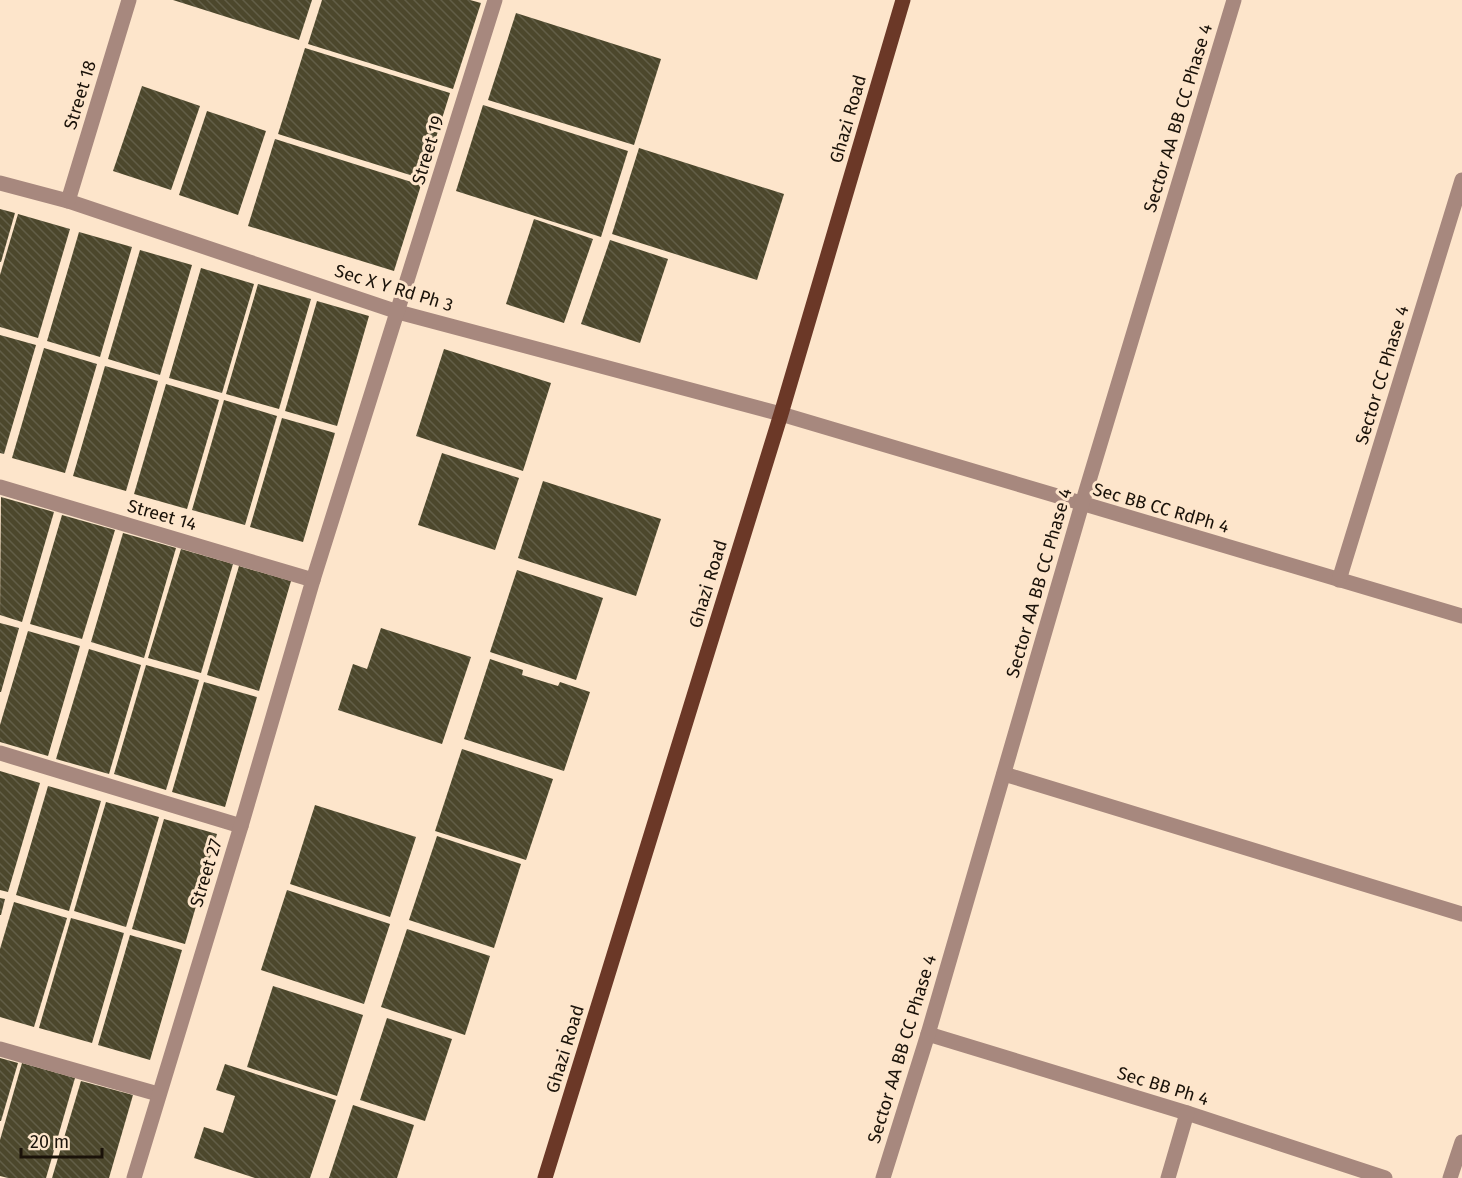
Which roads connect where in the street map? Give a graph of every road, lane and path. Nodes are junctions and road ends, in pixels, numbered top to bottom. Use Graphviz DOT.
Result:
graph roads {
  1 [pos="129,0"];
  2 [pos="495,0"];
  3 [pos="903,0"];
  4 [pos="1234,0"];
  5 [pos="1462,180"];
  6 [pos="0,183"];
  7 [pos="68,201"];
  8 [pos="399,312"];
  9 [pos="782,414"];
  10 [pos="0,487"];
  11 [pos="1082,504"];
  12 [pos="313,580"];
  13 [pos="1339,580"];
  14 [pos="1462,616"];
  15 [pos="0,753"];
  16 [pos="1004,774"];
  17 [pos="242,826"];
  18 [pos="1462,914"];
  19 [pos="928,1034"];
  20 [pos="0,1049"];
  21 [pos="158,1094"];
  22 [pos="1187,1113"];
  23 [pos="1462,1142"];
  24 [pos="134,1178"];
  25 [pos="545,1178"];
  26 [pos="883,1178"];
  27 [pos="1168,1178"];
  28 [pos="1385,1178"];
  29 [pos="1450,1178"];
  1 -- 7 [label="street, Street 18"];
  2 -- 8 [label="street, Street 19"];
  3 -- 9 [label="main road, Ghazi Road"];
  4 -- 11 [label="street, Sector AA BB CC Phase 4"];
  5 -- 13 [label="street, Sector CC Phase 4"];
  6 -- 7 [label="street, Sec X Y Rd Ph 3"];
  7 -- 8 [label="street, Sec X Y Rd Ph 3"];
  8 -- 9 [label="street, Sec X Y Rd Ph 3"];
  8 -- 12 [label="street, Street 19"];
  9 -- 11 [label="street, Sec BB CC RdPh 4"];
  9 -- 25 [label="main road, Ghazi Road"];
  10 -- 12 [label="street, Street 14"];
  11 -- 13 [label="street, Sec BB CC RdPh 4"];
  11 -- 16 [label="street, Sector AA BB CC Phase 4"];
  12 -- 17 [label="street, Street 27"];
  13 -- 14 [label="street, Sec BB CC RdPh 4"];
  15 -- 17 [label="street"];
  16 -- 18 [label="street"];
  16 -- 19 [label="street, Sector AA BB CC Phase 4"];
  17 -- 21 [label="street, Street 27"];
  19 -- 22 [label="street, Sec BB Ph 4"];
  19 -- 26 [label="street, Sector AA BB CC Phase 4"];
  20 -- 21 [label="street"];
  21 -- 24 [label="street, Street 27"];
  22 -- 27 [label="street"];
  22 -- 28 [label="street, Sec BB Ph 4"];
  23 -- 29 [label="street"];
}
